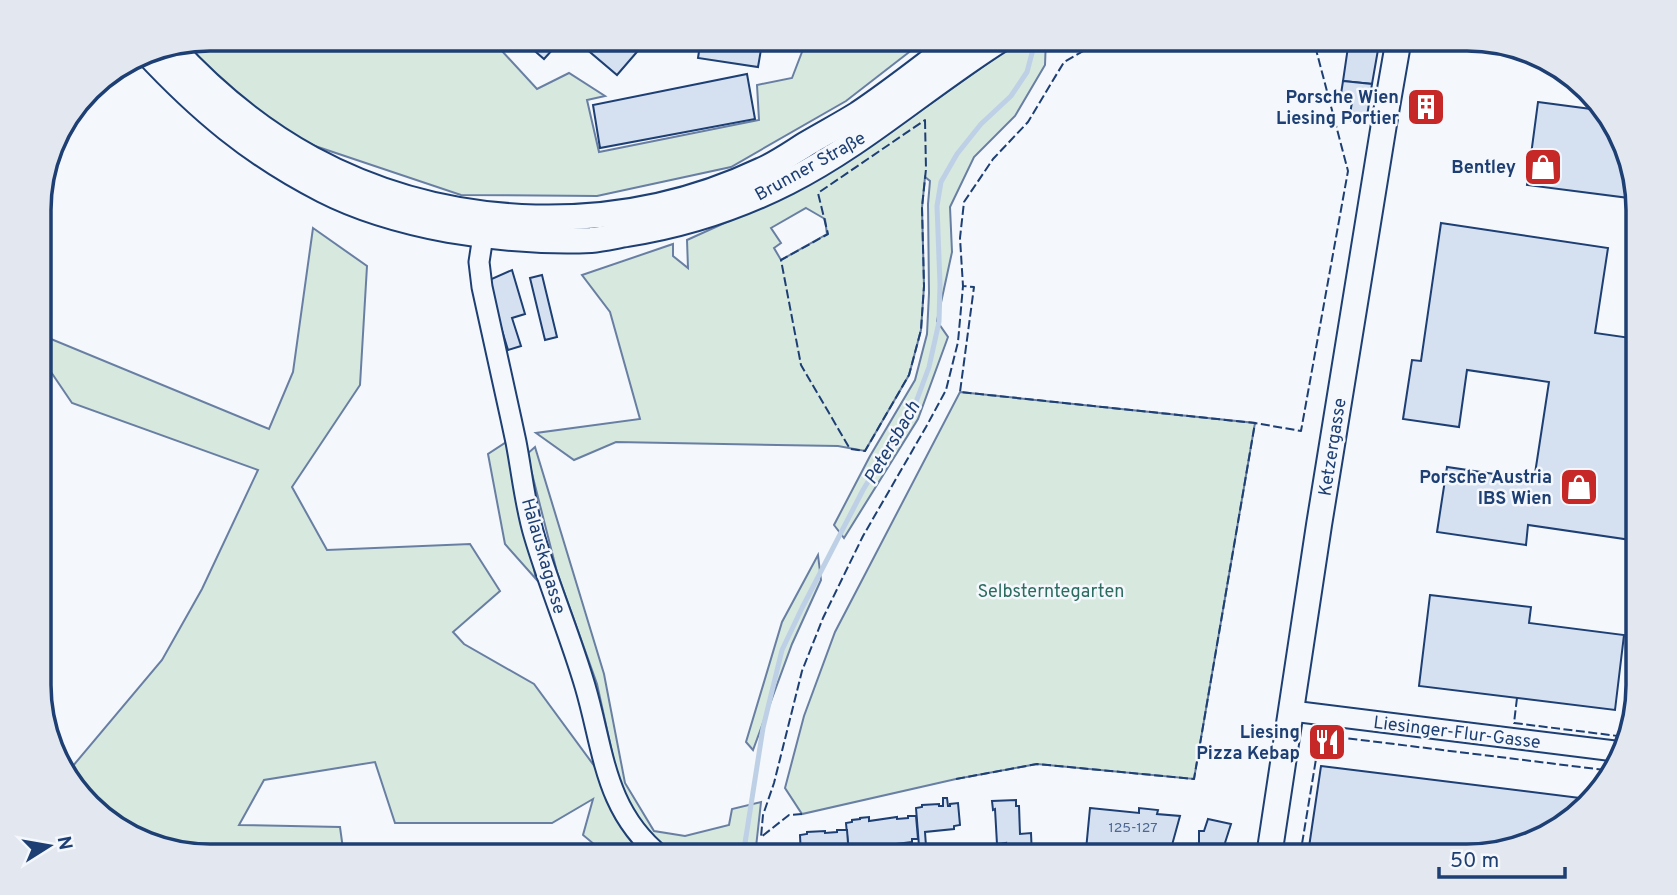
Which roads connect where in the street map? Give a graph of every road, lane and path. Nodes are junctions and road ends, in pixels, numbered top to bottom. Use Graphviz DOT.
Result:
graph roads {
  1 [pos="943,51"];
  2 [pos="983,51"];
  3 [pos="1397,51"];
  4 [pos="179,54"];
  5 [pos="154,61"];
  6 [pos="484,236"];
  7 [pos="1292,711"];
  8 [pos="1612,751"];
  9 [pos="648,844"];
  10 [pos="1271,844"];
  1 -- 4 [label="main road, Brunner Straße"];
  2 -- 6 [label="main road, Brunner Straße"];
  3 -- 7 [label="main road, Ketzergasse"];
  5 -- 6 [label="main road, Brunner Straße"];
  6 -- 9 [label="street, Halauskagasse"];
  7 -- 8 [label="street, Liesinger-Flur-Gasse"];
  7 -- 10 [label="main road, Ketzergasse"];
}
